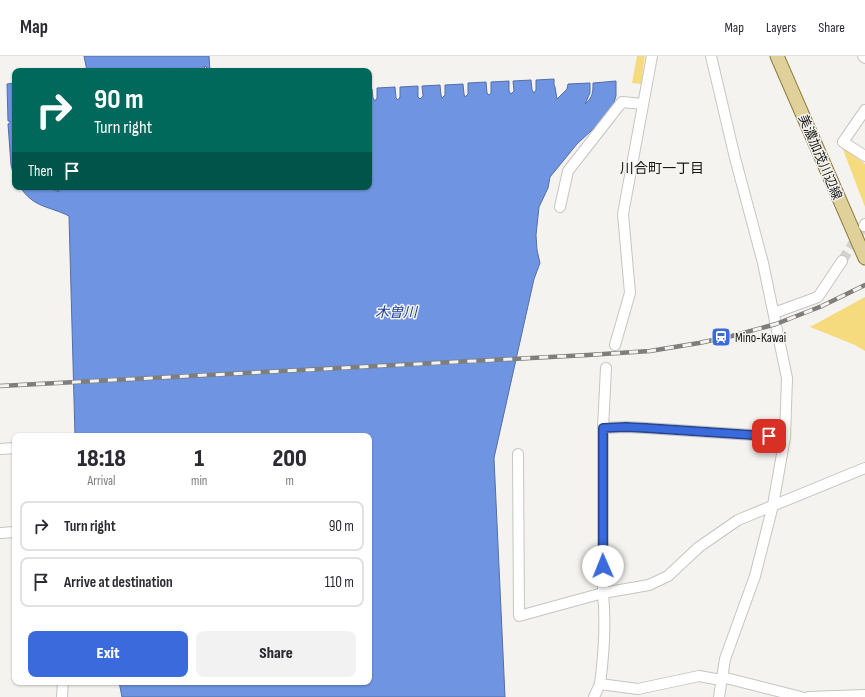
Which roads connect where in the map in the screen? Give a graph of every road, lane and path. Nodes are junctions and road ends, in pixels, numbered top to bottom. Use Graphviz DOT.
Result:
graph roads {
  1 [pos="652,56"];
  2 [pos="711,56"];
  3 [pos="777,56"];
  4 [pos="862,56"];
  5 [pos="865,58"];
  6 [pos="643,104"];
  7 [pos="865,110"];
  8 [pos="865,156"];
  9 [pos="560,207"];
  10 [pos="865,258"];
  11 [pos="842,261"];
  12 [pos="774,313"];
  13 [pos="615,344"];
  14 [pos="606,368"];
  15 [pos="603,428"];
  16 [pos="785,437"];
  17 [pos="12,448"];
  18 [pos="0,449"];
  19 [pos="518,454"];
  20 [pos="865,468"];
  21 [pos="774,505"];
  22 [pos="12,532"];
  23 [pos="0,533"];
  24 [pos="603,593"];
  25 [pos="722,678"];
  26 [pos="600,684"];
  27 [pos="63,685"];
  28 [pos="641,693"];
  29 [pos="865,695"];
  30 [pos="62,697"];
  31 [pos="594,697"];
  32 [pos="719,697"];
  33 [pos="801,697"];
  34 [pos="808,697"];
  1 -- 6 [label="street"];
  2 -- 12 [label="street"];
  3 -- 10 [label="main road, 美濃加茂川辺線"];
  4 -- 5 [label="street"];
  6 -- 9 [label="street"];
  6 -- 13 [label="street"];
  7 -- 8 [label="street"];
  11 -- 12 [label="street"];
  12 -- 16 [label="street"];
  14 -- 15 [label="street"];
  15 -- 16 [label="street"];
  15 -- 24 [label="street"];
  16 -- 21 [label="street"];
  17 -- 18 [label="street"];
  19 -- 24 [label="street"];
  20 -- 21 [label="street"];
  21 -- 24 [label="street"];
  21 -- 25 [label="street"];
  22 -- 23 [label="street"];
  24 -- 26 [label="street"];
  25 -- 28 [label="street"];
  25 -- 32 [label="street"];
  25 -- 33 [label="street"];
  26 -- 28 [label="street"];
  26 -- 31 [label="street"];
  27 -- 30 [label="street"];
  29 -- 34 [label="street"];
}
